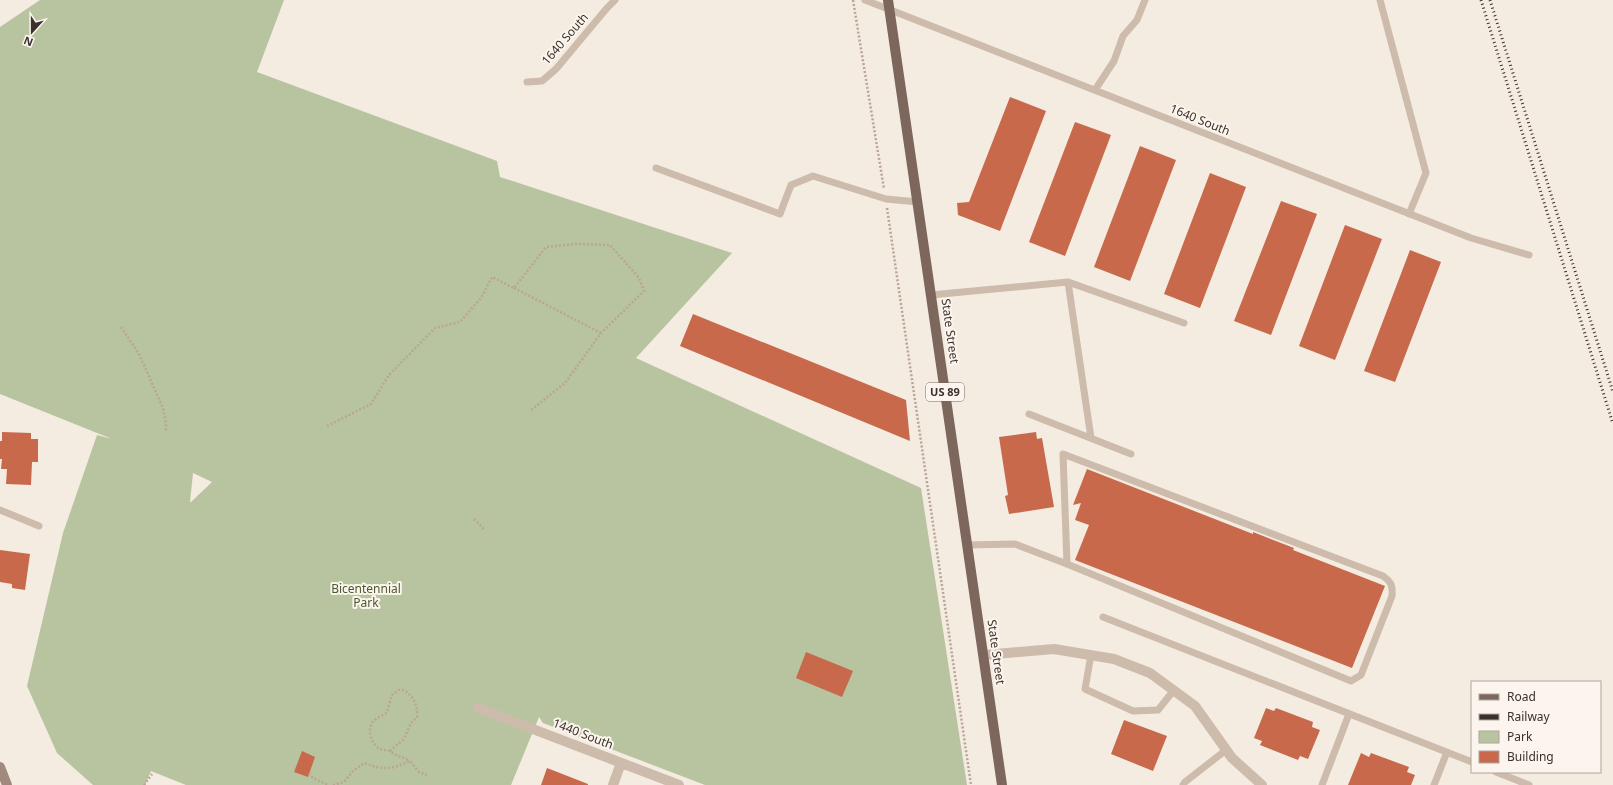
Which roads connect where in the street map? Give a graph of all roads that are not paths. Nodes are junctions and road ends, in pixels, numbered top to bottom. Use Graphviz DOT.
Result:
graph roads {
  1 [pos="615,0"];
  2 [pos="865,0"];
  3 [pos="1144,0"];
  4 [pos="1380,0"];
  5 [pos="889,5"];
  6 [pos="527,82"];
  7 [pos="1095,90"];
  8 [pos="656,168"];
  9 [pos="918,202"];
  10 [pos="1409,214"];
  11 [pos="1529,256"];
  12 [pos="1068,282"];
  13 [pos="931,295"];
  14 [pos="1184,323"];
  15 [pos="1029,414"];
  16 [pos="1091,438"];
  17 [pos="1131,454"];
  18 [pos="0,510"];
  19 [pos="39,526"];
  20 [pos="967,544"];
  21 [pos="1067,564"];
  22 [pos="1103,616"];
  23 [pos="984,655"];
  24 [pos="1091,655"];
  25 [pos="1174,690"];
  26 [pos="478,708"];
  27 [pos="1349,714"];
  28 [pos="1226,750"];
  29 [pos="1447,752"];
  30 [pos="1471,762"];
  31 [pos="621,763"];
  32 [pos="0,767"];
  33 [pos="1499,773"];
  34 [pos="7,785"];
  35 [pos="613,785"];
  36 [pos="679,785"];
  37 [pos="1002,785"];
  38 [pos="1184,785"];
  39 [pos="1262,785"];
  40 [pos="1322,785"];
  41 [pos="1434,785"];
  42 [pos="1529,785"];
  1 -- 6 [label="lane, 1640 South"];
  2 -- 5 [label="lane, 1640 South"];
  3 -- 7 [label="lane"];
  4 -- 10 [label="lane"];
  5 -- 7 [label="lane, 1640 South"];
  5 -- 9 [label="main road, State Street / US 89"];
  7 -- 10 [label="lane, 1640 South"];
  8 -- 9 [label="lane"];
  9 -- 13 [label="main road, State Street / US 89"];
  10 -- 11 [label="lane, 1640 South"];
  12 -- 13 [label="lane"];
  12 -- 14 [label="lane"];
  12 -- 16 [label="lane"];
  13 -- 20 [label="main road, State Street / US 89"];
  15 -- 16 [label="lane"];
  16 -- 17 [label="lane"];
  18 -- 19 [label="lane"];
  20 -- 21 [label="lane"];
  20 -- 23 [label="main road, State Street / US 89"];
  21 -- 21 [label="lane"];
  22 -- 27 [label="lane"];
  23 -- 24 [label="street"];
  23 -- 37 [label="main road, State Street / US 89"];
  24 -- 25 [label="street"];
  24 -- 25 [label="lane"];
  25 -- 28 [label="street"];
  26 -- 31 [label="street, 1440 South"];
  27 -- 29 [label="lane"];
  27 -- 40 [label="lane"];
  28 -- 38 [label="lane"];
  28 -- 39 [label="street"];
  29 -- 30 [label="lane"];
  29 -- 41 [label="lane"];
  31 -- 35 [label="street"];
  31 -- 36 [label="street, 1440 South"];
  32 -- 34 [label="street"];
  33 -- 42 [label="lane"];
}
